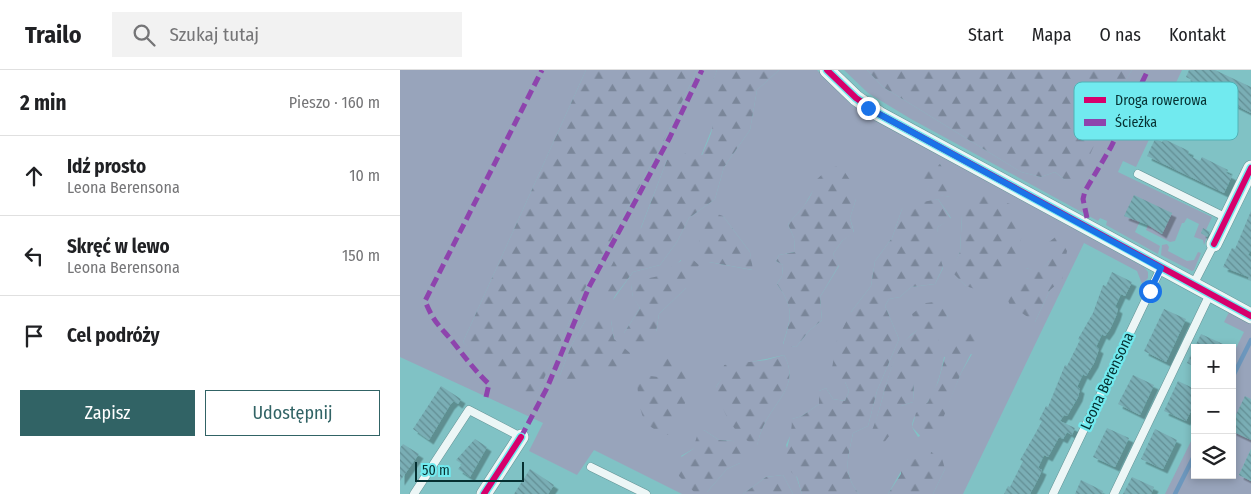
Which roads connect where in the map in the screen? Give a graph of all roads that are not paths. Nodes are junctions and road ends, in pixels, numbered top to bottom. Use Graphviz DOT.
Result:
graph roads {
  1 [pos="827,70"];
  2 [pos="1251,168"];
  3 [pos="1138,174"];
  4 [pos="1227,218"];
  5 [pos="1214,244"];
  6 [pos="1161,268"];
  7 [pos="1193,285"];
  8 [pos="1210,294"];
  9 [pos="1251,316"];
  10 [pos="521,437"];
  11 [pos="591,466"];
  12 [pos="632,491"];
  13 [pos="414,494"];
  14 [pos="484,494"];
  15 [pos="646,494"];
  16 [pos="1053,494"];
  17 [pos="1114,494"];
  1 -- 6 [label="street"];
  2 -- 4 [label="street"];
  3 -- 4 [label="lane"];
  4 -- 5 [label="street"];
  5 -- 7 [label="lane"];
  6 -- 7 [label="street"];
  6 -- 16 [label="lane, Leona Berensona"];
  7 -- 8 [label="street"];
  8 -- 9 [label="street"];
  8 -- 17 [label="lane"];
  10 -- 13 [label="lane"];
  10 -- 14 [label="street"];
  11 -- 12 [label="lane"];
  12 -- 15 [label="lane"];
}
